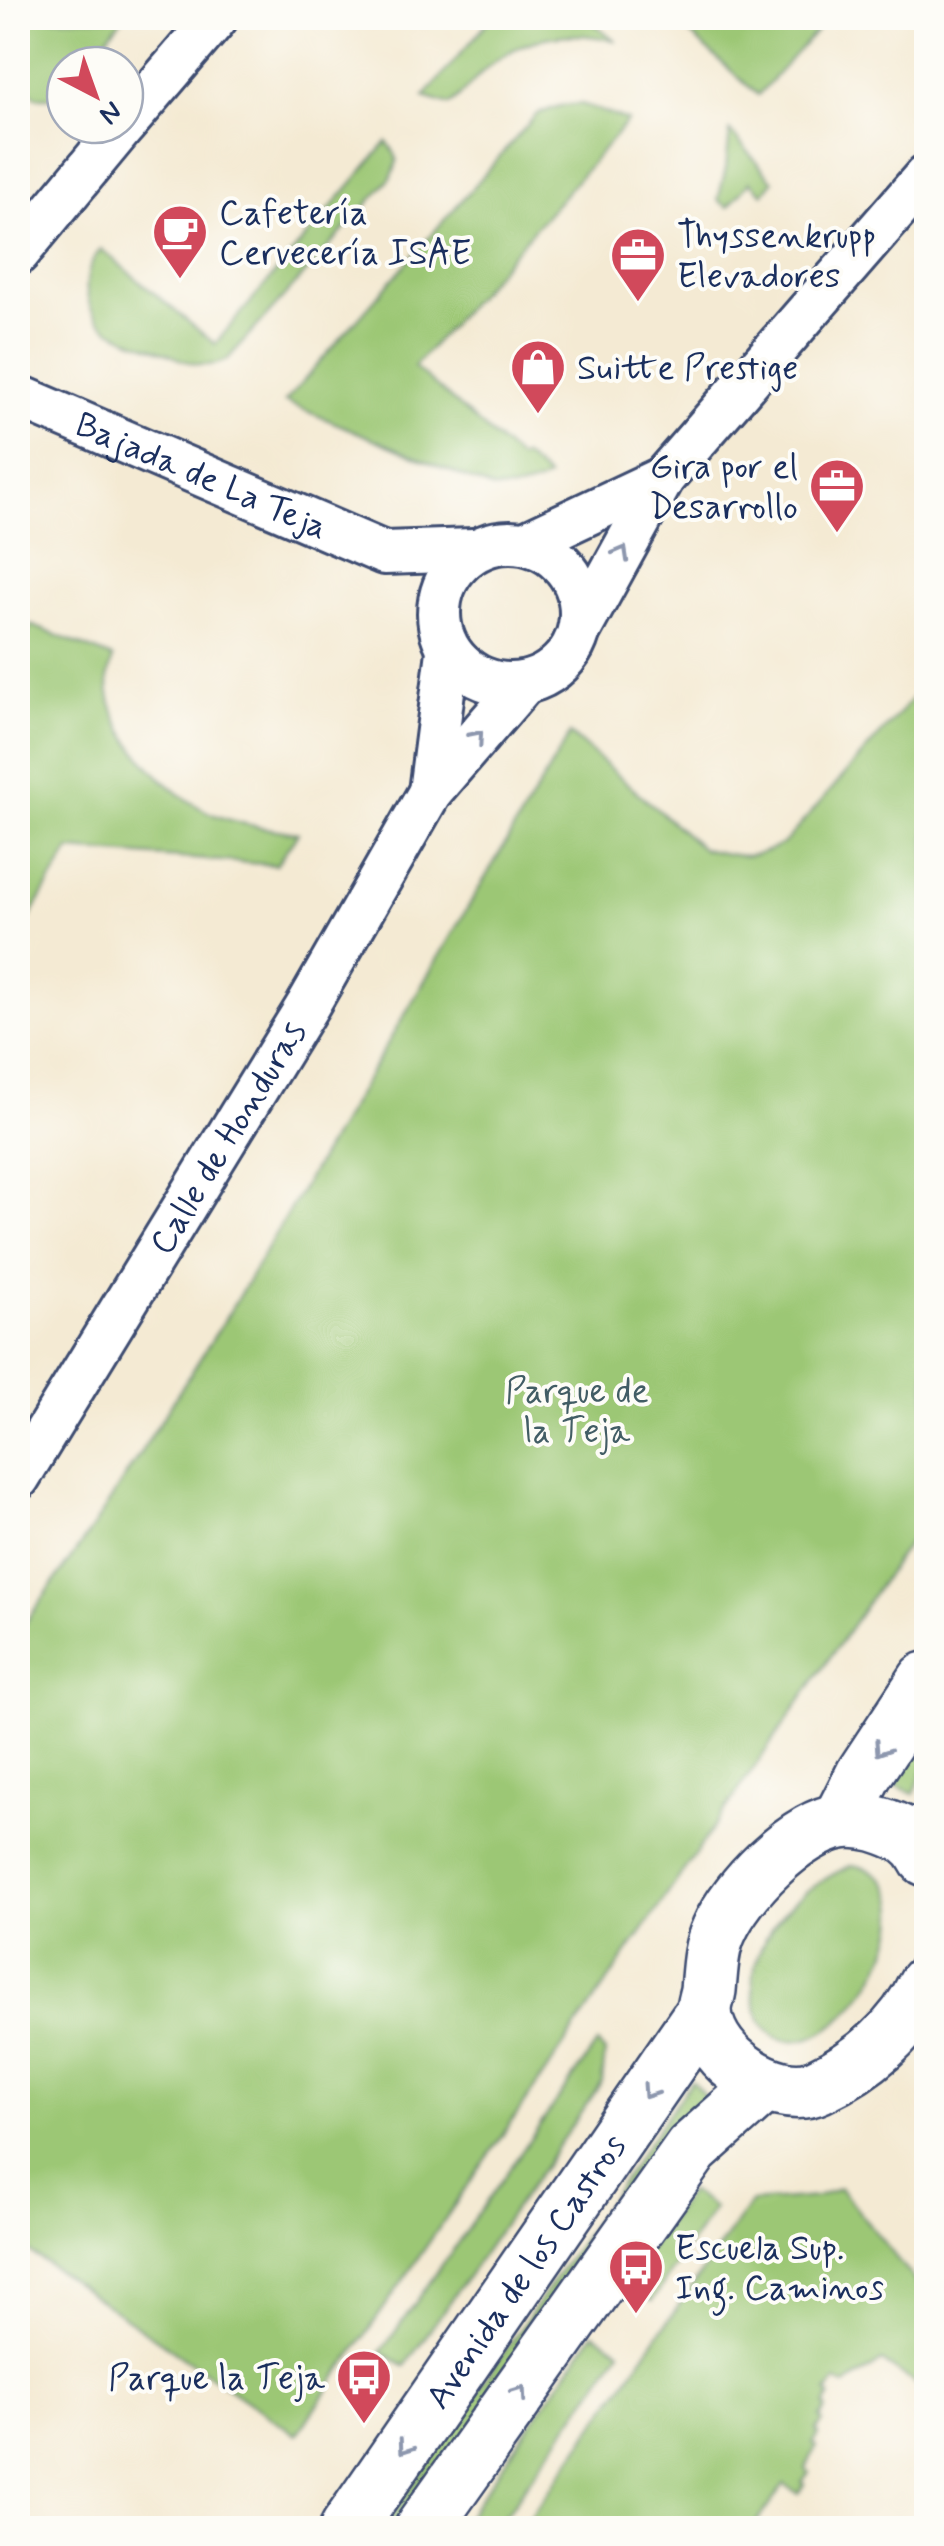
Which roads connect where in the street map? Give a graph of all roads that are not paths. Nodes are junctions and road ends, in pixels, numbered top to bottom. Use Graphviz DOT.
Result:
graph roads {
  1 [pos="216,18"];
  2 [pos="145,101"];
  3 [pos="108,145"];
  4 [pos="926,176"];
  5 [pos="18,253"];
  6 [pos="18,396"];
  7 [pos="663,478"];
  8 [pos="525,543"];
  9 [pos="474,550"];
  10 [pos="384,554"];
  11 [pos="581,627"];
  12 [pos="444,639"];
  13 [pos="524,683"];
  14 [pos="430,792"];
  15 [pos="18,1478"];
  16 [pos="926,1680"];
  17 [pos="840,1821"];
  18 [pos="924,1844"];
  19 [pos="926,1984"];
  20 [pos="704,2011"];
  21 [pos="764,2086"];
  22 [pos="348,2528"];
  23 [pos="423,2528"];
  1 -- 2 [label="street"];
  3 -- 5 [label="street"];
  4 -- 7 [label="street"];
  6 -- 10 [label="street, Bajada de La Teja"];
  7 -- 8 [label="street"];
  11 -- 7 [label="street, one-way"];
  8 -- 9 [label="street"];
  8 -- 11 [label="street"];
  9 -- 10 [label="street, Bajada de La Teja"];
  9 -- 12 [label="street"];
  10 -- 12 [label="street, Bajada de La Teja"];
  11 -- 13 [label="street"];
  12 -- 13 [label="street"];
  12 -- 14 [label="street, Calle de Honduras"];
  14 -- 13 [label="street, Calle de Honduras, one-way"];
  14 -- 15 [label="street, Calle de Honduras"];
  16 -- 17 [label="main road, one-way"];
  17 -- 18 [label="main road"];
  17 -- 20 [label="main road"];
  19 -- 21 [label="main road"];
  20 -- 21 [label="main road"];
  20 -- 22 [label="main road, Avenida de los Castros, one-way"];
  23 -- 21 [label="main road, Avenida de los Castros, one-way"];
}
